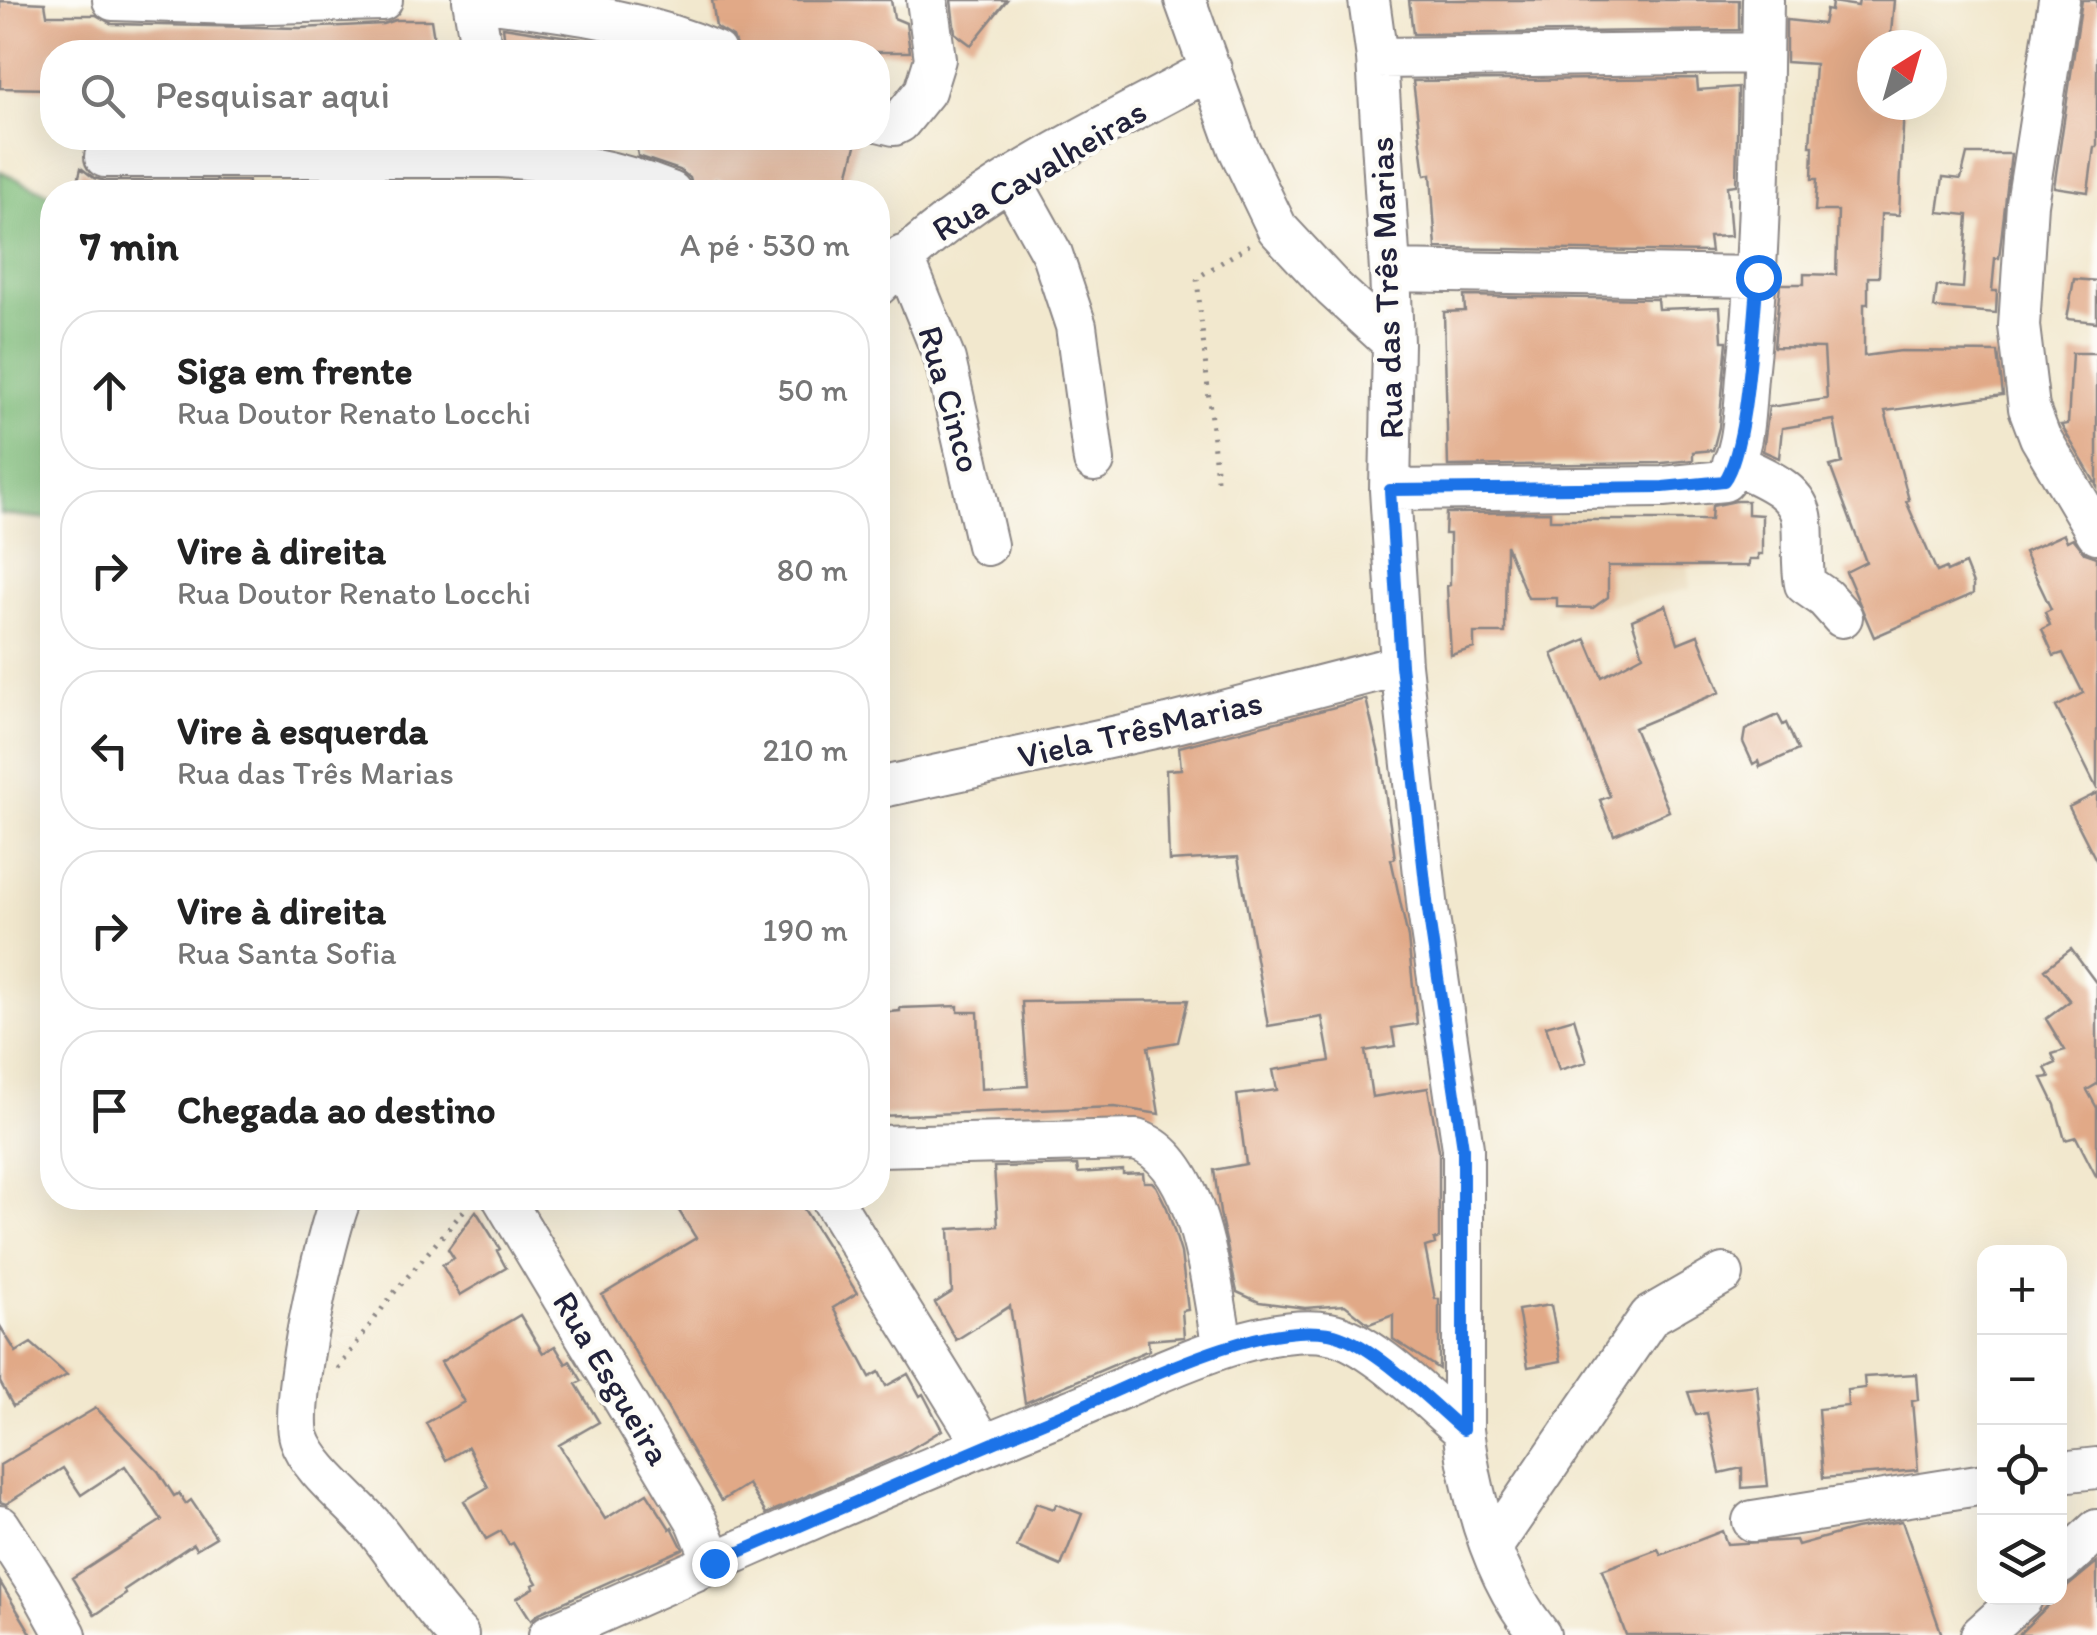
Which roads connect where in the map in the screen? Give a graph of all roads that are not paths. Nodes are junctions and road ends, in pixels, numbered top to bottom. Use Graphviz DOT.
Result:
graph roads {
  1 [pos="113,0"];
  2 [pos="382,0"];
  3 [pos="476,0"];
  4 [pos="928,0"];
  5 [pos="1185,0"];
  6 [pos="1369,0"];
  7 [pos="1763,0"];
  8 [pos="2060,0"];
  9 [pos="481,40"];
  10 [pos="687,40"];
  11 [pos="1762,53"];
  12 [pos="1377,58"];
  13 [pos="1210,69"];
  14 [pos="890,124"];
  15 [pos="105,157"];
  16 [pos="500,162"];
  17 [pos="641,180"];
  18 [pos="1010,180"];
  19 [pos="890,270"];
  20 [pos="1390,271"];
  21 [pos="1758,277"];
  22 [pos="1393,342"];
  23 [pos="1094,461"];
  24 [pos="1733,463"];
  25 [pos="1390,490"];
  26 [pos="2097,534"];
  27 [pos="987,545"];
  28 [pos="1842,617"];
  29 [pos="1401,665"];
  30 [pos="890,785"];
  31 [pos="890,1146"];
  32 [pos="338,1210"];
  33 [pos="511,1210"];
  34 [pos="838,1210"];
  35 [pos="1724,1274"];
  36 [pos="1222,1348"];
  37 [pos="1463,1430"];
  38 [pos="983,1444"];
  39 [pos="2097,1468"];
  40 [pos="2067,1471"];
  41 [pos="1977,1485"];
  42 [pos="1753,1521"];
  43 [pos="0,1526"];
  44 [pos="2097,1530"];
  45 [pos="1492,1547"];
  46 [pos="2067,1558"];
  47 [pos="714,1563"];
  48 [pos="2014,1605"];
  49 [pos="66,1635"];
  50 [pos="458,1635"];
  51 [pos="549,1635"];
  52 [pos="1540,1635"];
  53 [pos="1981,1635"];
  1 -- 2 [label="street"];
  3 -- 9 [label="street"];
  3 -- 10 [label="street"];
  4 -- 14 [label="street"];
  5 -- 13 [label="street"];
  6 -- 12 [label="street, Rua das Três Marias"];
  7 -- 11 [label="street"];
  8 -- 26 [label="street"];
  11 -- 12 [label="street"];
  11 -- 21 [label="street"];
  12 -- 20 [label="street, Rua das Três Marias"];
  13 -- 18 [label="street, Rua Cavalheiras"];
  13 -- 22 [label="street"];
  15 -- 16 [label="street"];
  16 -- 17 [label="street"];
  18 -- 19 [label="street, Rua Cavalheiras"];
  18 -- 23 [label="street"];
  19 -- 27 [label="street, Rua Cinco"];
  20 -- 21 [label="street"];
  20 -- 22 [label="street, Rua das Três Marias"];
  21 -- 24 [label="street"];
  22 -- 25 [label="street, Rua das Três Marias"];
  24 -- 25 [label="street"];
  24 -- 28 [label="street"];
  25 -- 29 [label="street, Rua das Três Marias"];
  29 -- 30 [label="street, Viela TrêsMarias"];
  29 -- 37 [label="street, Rua das Três Marias"];
  31 -- 36 [label="street"];
  32 -- 50 [label="street"];
  33 -- 47 [label="street, Rua Esgueira"];
  34 -- 38 [label="street"];
  35 -- 45 [label="street"];
  36 -- 37 [label="street"];
  36 -- 38 [label="street"];
  37 -- 45 [label="street, Rua das Três Marias"];
  38 -- 47 [label="street"];
  39 -- 40 [label="street"];
  41 -- 42 [label="street"];
  43 -- 49 [label="street"];
  44 -- 46 [label="street"];
  45 -- 52 [label="street, Rua das Três Marias"];
  47 -- 51 [label="street"];
  48 -- 53 [label="street"];
}
